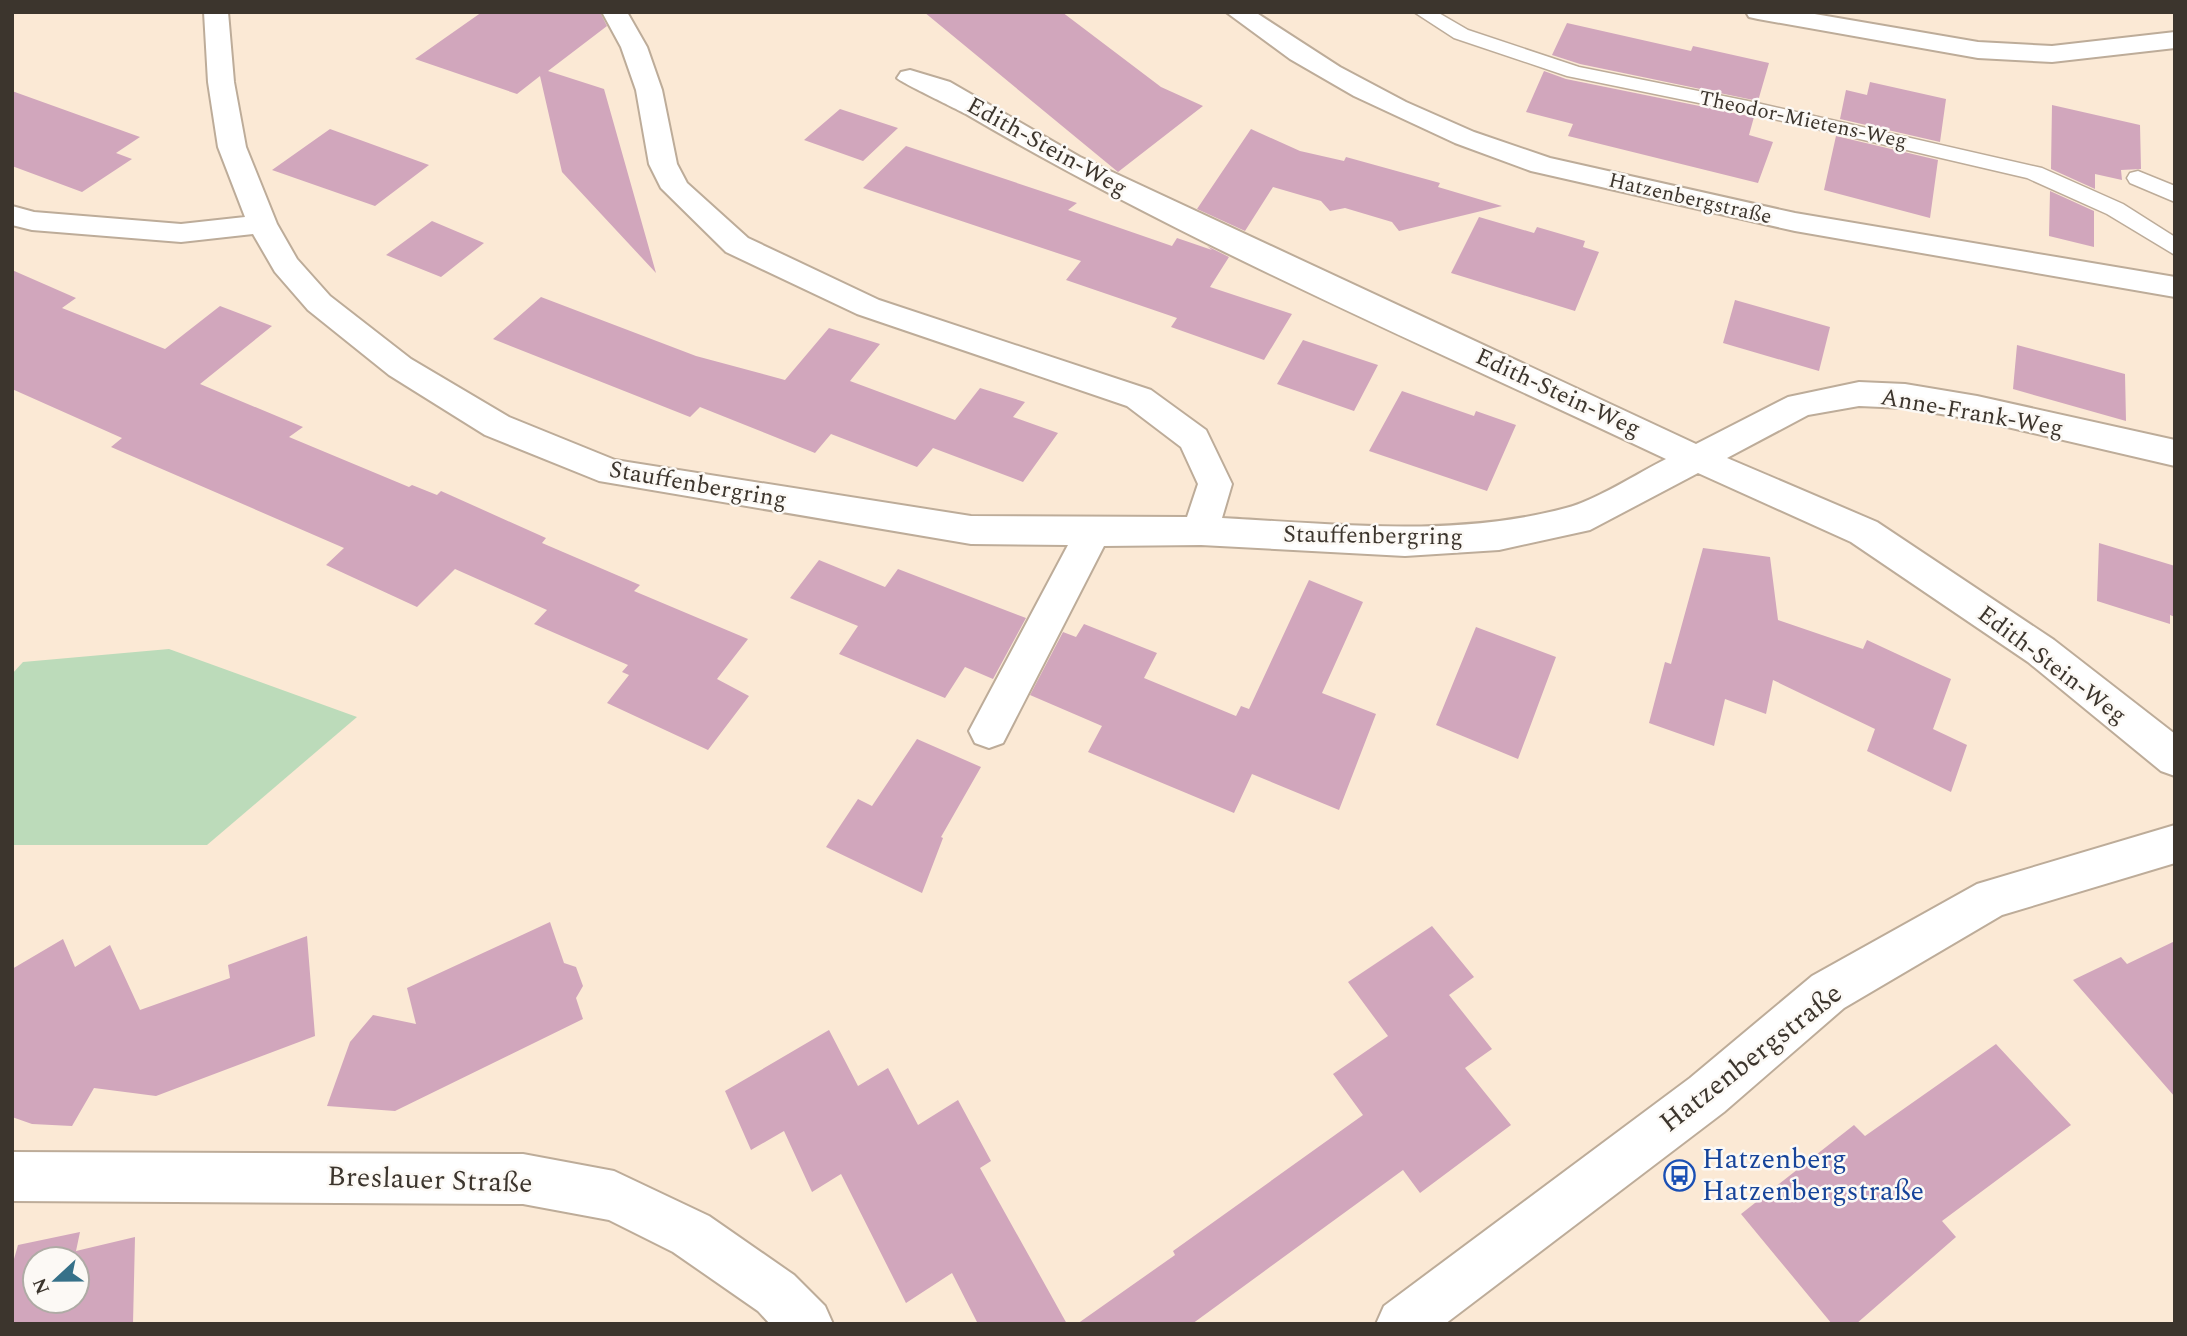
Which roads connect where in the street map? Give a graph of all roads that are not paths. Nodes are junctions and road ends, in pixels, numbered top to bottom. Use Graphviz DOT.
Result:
graph roads {
  1 [pos="216,12"];
  2 [pos="614,12"];
  3 [pos="1238,12"];
  4 [pos="1423,12"];
  5 [pos="1758,12"];
  6 [pos="2175,40"];
  7 [pos="910,78"];
  8 [pos="2138,178"];
  9 [pos="2175,195"];
  10 [pos="19,224"];
  11 [pos="262,224"];
  12 [pos="2175,248"];
  13 [pos="2175,287"];
  14 [pos="2175,453"];
  15 [pos="1698,459"];
  16 [pos="1201,531"];
  17 [pos="1093,532"];
  18 [pos="989,732"];
  19 [pos="2175,758"];
  20 [pos="2175,844"];
  21 [pos="12,1176"];
  22 [pos="807,1324"];
  23 [pos="1402,1324"];
  1 -- 11 [label="street, Stauffenbergring"];
  2 -- 16 [label="street"];
  3 -- 13 [label="street, Hatzenbergstraße"];
  4 -- 12 [label="lane, Theodor-Mietens-Weg"];
  5 -- 6 [label="street"];
  7 -- 15 [label="street, Edith-Stein-Weg"];
  8 -- 9 [label="lane"];
  10 -- 11 [label="street"];
  11 -- 17 [label="street, Stauffenbergring"];
  14 -- 15 [label="street, Anne-Frank-Weg"];
  15 -- 16 [label="street, Stauffenbergring"];
  15 -- 19 [label="street, Edith-Stein-Weg"];
  16 -- 17 [label="street, Stauffenbergring"];
  17 -- 18 [label="street"];
  20 -- 23 [label="street, Hatzenbergstraße"];
  21 -- 22 [label="street, Breslauer Straße"];
}
